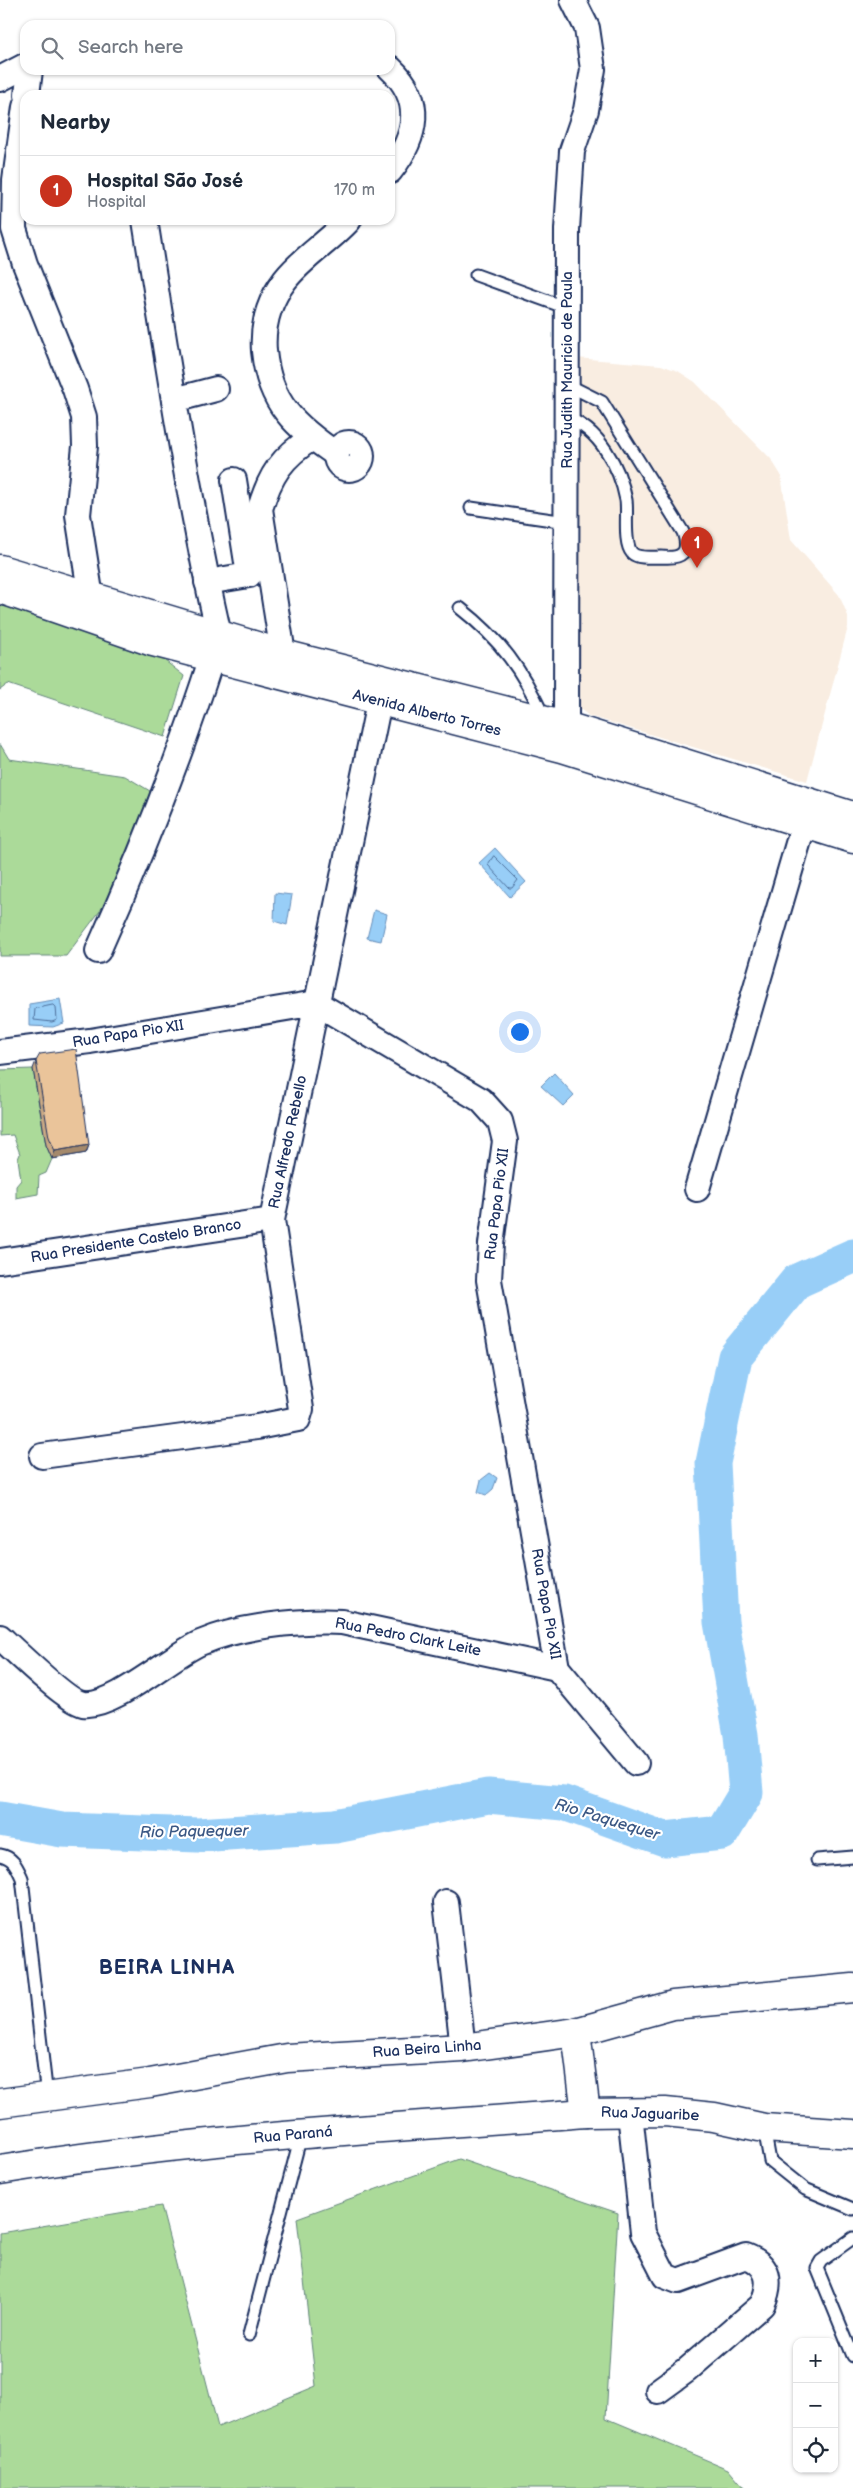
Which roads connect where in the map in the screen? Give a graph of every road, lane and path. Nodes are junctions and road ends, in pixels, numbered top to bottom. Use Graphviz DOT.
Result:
graph roads {
  1 [pos="573,0"];
  2 [pos="20,69"];
  3 [pos="395,73"];
  4 [pos="29,75"];
  5 [pos="0,79"];
  6 [pos="28,90"];
  7 [pos="20,144"];
  8 [pos="395,166"];
  9 [pos="146,225"];
  10 [pos="344,225"];
  11 [pos="476,275"];
  12 [pos="567,308"];
  13 [pos="566,384"];
  14 [pos="216,388"];
  15 [pos="174,400"];
  16 [pos="566,418"];
  17 [pos="312,438"];
  18 [pos="336,455"];
  19 [pos="234,480"];
  20 [pos="472,508"];
  21 [pos="566,522"];
  22 [pos="0,568"];
  23 [pos="207,582"];
  24 [pos="0,589"];
  25 [pos="91,598"];
  26 [pos="460,608"];
  27 [pos="216,646"];
  28 [pos="283,654"];
  29 [pos="379,702"];
  30 [pos="558,732"];
  31 [pos="853,816"];
  32 [pos="804,823"];
  33 [pos="853,839"];
  34 [pos="98,951"];
  35 [pos="316,1004"];
  36 [pos="0,1052"];
  37 [pos="697,1189"];
  38 [pos="272,1220"];
  39 [pos="0,1262"];
  40 [pos="42,1456"];
  41 [pos="0,1637"];
  42 [pos="557,1668"];
  43 [pos="636,1763"];
  44 [pos="0,1855"];
  45 [pos="853,1857"];
  46 [pos="817,1860"];
  47 [pos="446,1902"];
  48 [pos="853,1988"];
  49 [pos="576,2032"];
  50 [pos="463,2048"];
  51 [pos="47,2098"];
  52 [pos="0,2103"];
  53 [pos="586,2113"];
  54 [pos="630,2113"];
  55 [pos="764,2128"];
  56 [pos="302,2133"];
  57 [pos="853,2134"];
  58 [pos="0,2170"];
  59 [pos="853,2209"];
  60 [pos="853,2238"];
  61 [pos="249,2335"];
  62 [pos="853,2356"];
  63 [pos="658,2391"];
  1 -- 12 [label="street, Rua Judith Mauricio de Paula"];
  2 -- 5 [label="street"];
  3 -- 8 [label="street"];
  4 -- 6 [label="street"];
  7 -- 25 [label="street"];
  9 -- 15 [label="street"];
  10 -- 17 [label="street"];
  11 -- 12 [label="lane"];
  12 -- 13 [label="street, Rua Judith Mauricio de Paula"];
  13 -- 16 [label="street, Rua Judith Mauricio de Paula"];
  13 -- 16 [label="lane"];
  14 -- 15 [label="street"];
  15 -- 23 [label="street"];
  16 -- 21 [label="street, Rua Judith Mauricio de Paula"];
  17 -- 18 [label="street"];
  17 -- 28 [label="street"];
  19 -- 23 [label="street"];
  20 -- 21 [label="lane"];
  21 -- 30 [label="street, Rua Judith Mauricio de Paula"];
  22 -- 25 [label="street, Avenida Alberto Torres"];
  23 -- 27 [label="street"];
  24 -- 27 [label="street, Avenida Alberto Torres"];
  25 -- 27 [label="street, Avenida Alberto Torres"];
  26 -- 30 [label="lane"];
  27 -- 28 [label="street, Avenida Alberto Torres"];
  27 -- 29 [label="street, Avenida Alberto Torres"];
  27 -- 34 [label="street"];
  28 -- 30 [label="street, Avenida Alberto Torres"];
  29 -- 30 [label="street, Avenida Alberto Torres"];
  29 -- 35 [label="street, Rua Alfredo Rebello"];
  30 -- 31 [label="street, Avenida Alberto Torres"];
  30 -- 32 [label="street, Avenida Alberto Torres"];
  32 -- 33 [label="street, Avenida Alberto Torres"];
  32 -- 37 [label="street"];
  35 -- 36 [label="street, Rua Papa Pio XII"];
  35 -- 38 [label="street, Rua Alfredo Rebello"];
  35 -- 42 [label="street, Rua Papa Pio XII"];
  38 -- 39 [label="street, Rua Presidente Castelo Branco"];
  38 -- 40 [label="street, Rua Alfredo Rebello"];
  41 -- 42 [label="street, Rua Pedro Clark Leite"];
  42 -- 43 [label="street, Rua Papa Pio XII"];
  44 -- 51 [label="lane"];
  45 -- 46 [label="lane"];
  47 -- 50 [label="street"];
  48 -- 49 [label="street, Rua Beira Linha"];
  49 -- 50 [label="street, Rua Beira Linha"];
  49 -- 53 [label="street, Rua Jaguaribe"];
  50 -- 51 [label="street, Rua Beira Linha"];
  51 -- 52 [label="street, Rua Beira Linha"];
  53 -- 54 [label="street, Rua Jaguaribe"];
  53 -- 56 [label="street, Rua Paraná"];
  54 -- 55 [label="street, Rua Jaguaribe"];
  54 -- 63 [label="street"];
  55 -- 57 [label="street, Rua Jaguaribe"];
  55 -- 59 [label="lane"];
  56 -- 58 [label="street, Rua Paraná"];
  56 -- 61 [label="lane"];
  60 -- 62 [label="lane"];
}
